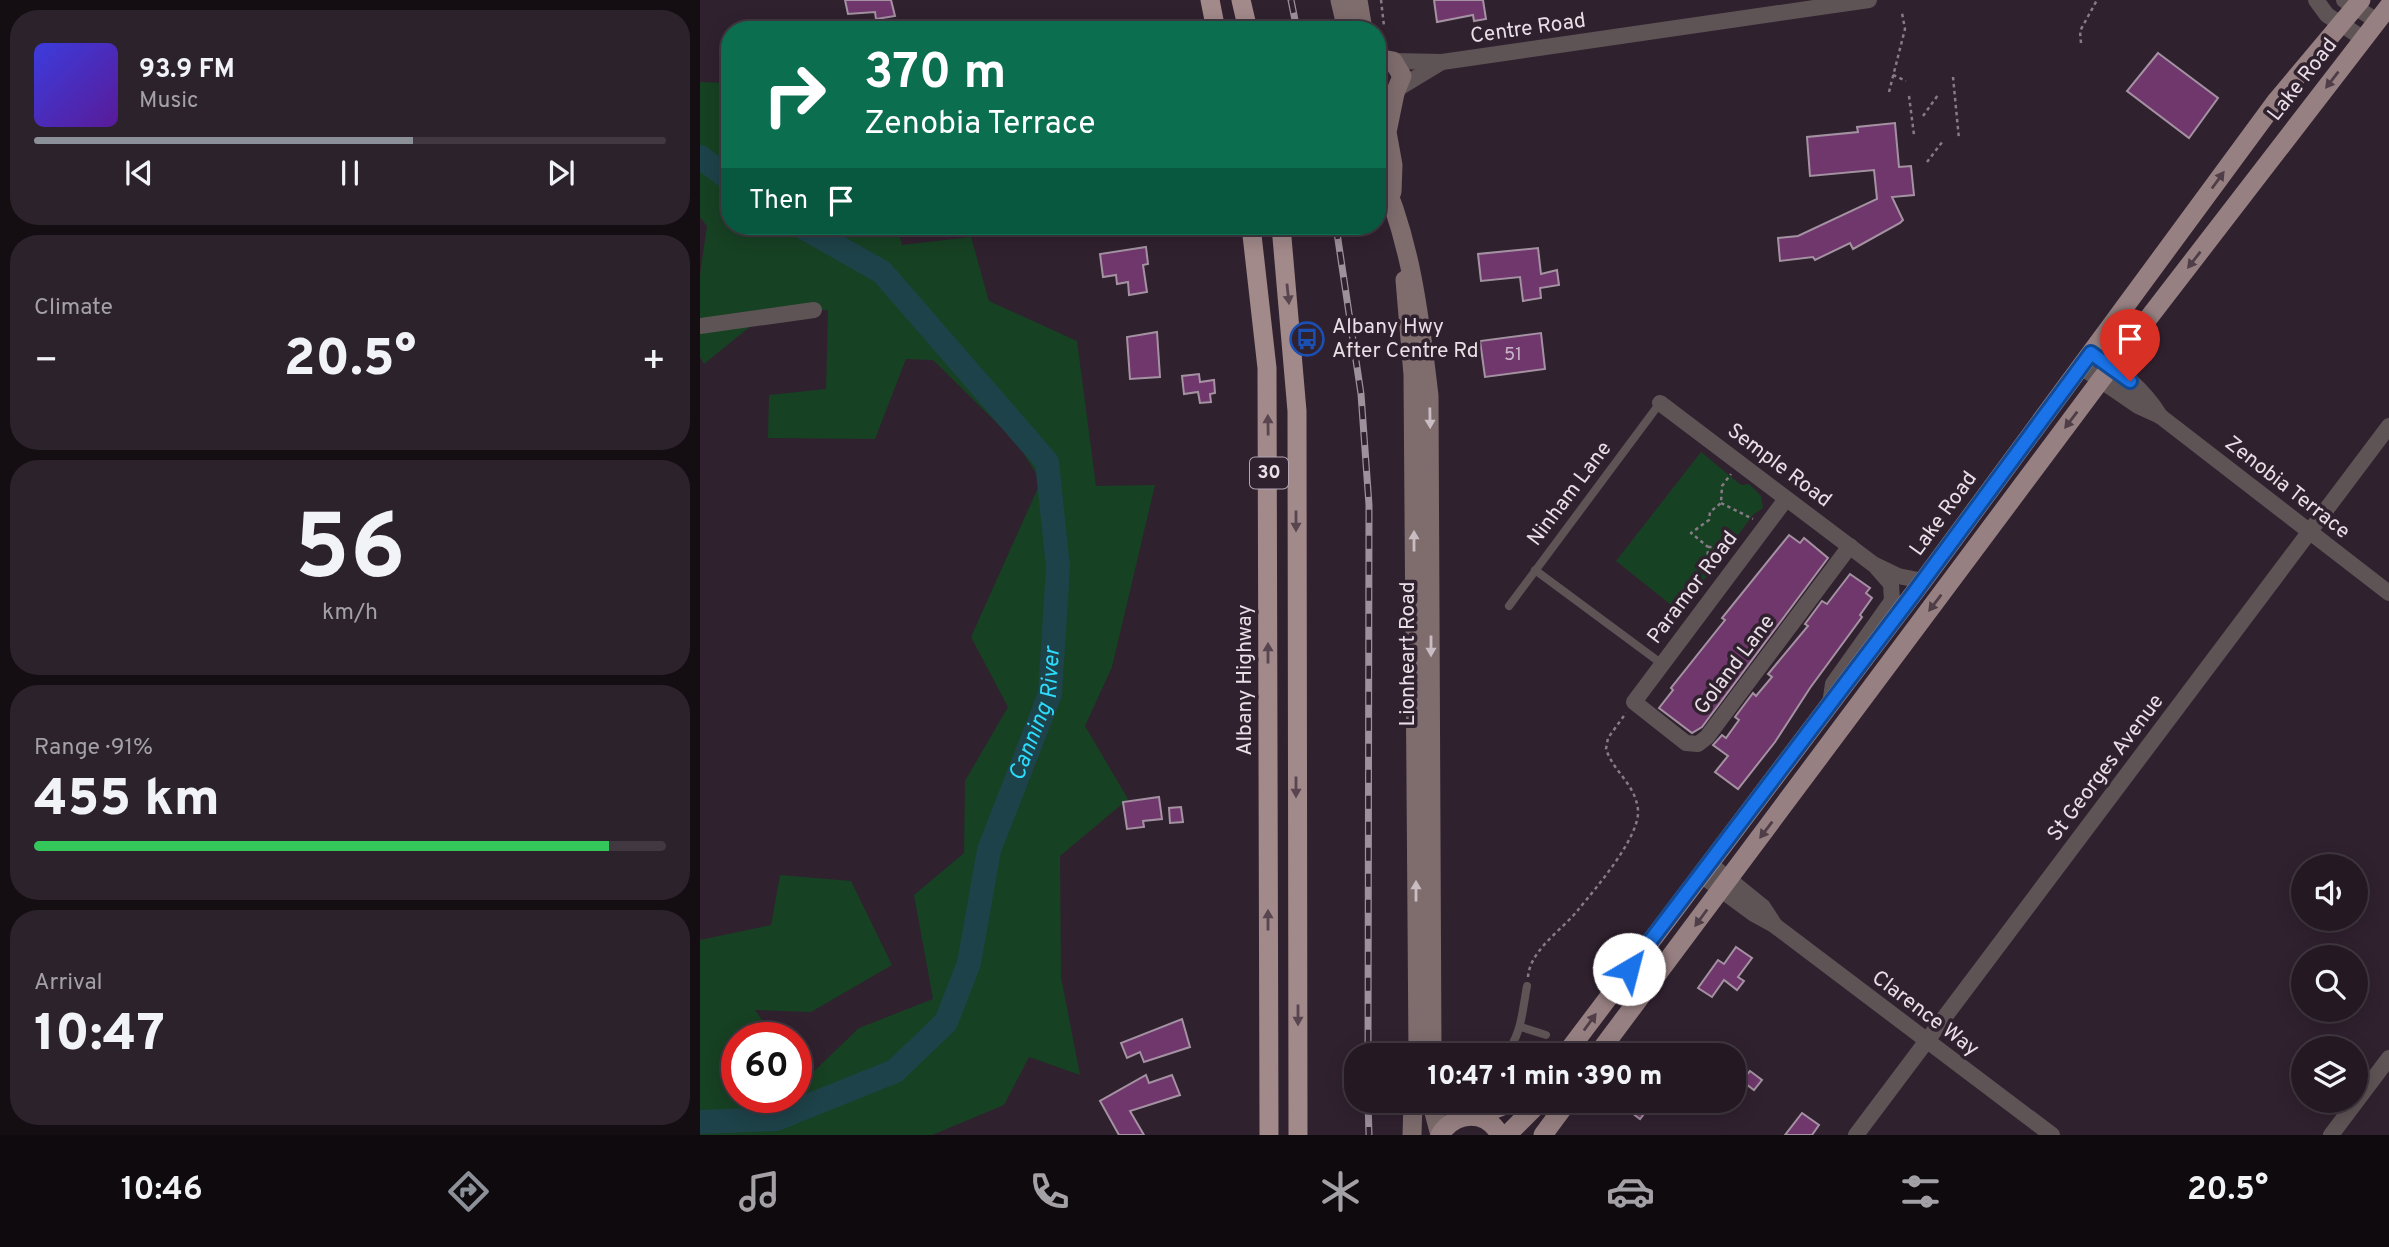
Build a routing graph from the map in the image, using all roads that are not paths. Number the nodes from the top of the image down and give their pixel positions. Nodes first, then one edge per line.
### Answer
1 (1210, 0) edge
2 (1241, 0) edge
3 (1340, 0) edge
4 (1358, 0) edge
5 (1869, 0) edge
6 (2316, 0) edge
7 (2353, 2) edge
8 (2383, 14) edge
9 (1214, 21) edge
10 (1246, 21) edge
11 (1345, 21) edge
12 (1362, 21) edge
13 (2342, 25) junction
14 (2364, 39) junction
15 (1386, 57) edge
16 (1386, 60) edge
17 (1442, 62) junction
18 (1390, 93) edge
19 (1386, 185) edge
20 (1392, 197) junction
21 (1252, 235) edge
22 (1282, 235) edge
23 (814, 310) dead end
24 (700, 326) edge
25 (2086, 360) junction
26 (2106, 374) junction
27 (1660, 403) joint
28 (2389, 426) edge
29 (1786, 499) junction
30 (2309, 532) junction
31 (1850, 546) junction
32 (1873, 564) junction
33 (1535, 570) junction
34 (1923, 581) junction
35 (2389, 593) edge
36 (1508, 606) dead end
37 (1662, 664) junction
38 (1634, 702) joint
39 (1830, 704) junction
40 (1296, 719) junction
41 (1268, 721) junction
42 (1705, 869) junction
43 (1725, 885) junction
44 (1527, 986) road end
45 (1521, 1027) junction
46 (1546, 1035) dead end
47 (1927, 1042) junction
48 (1429, 1043) edge
49 (1515, 1043) edge
50 (1574, 1043) edge
51 (1606, 1043) edge
52 (2389, 1058) edge
53 (1413, 1113) edge
54 (1434, 1113) edge
55 (1469, 1113) edge
56 (1482, 1113) edge
57 (1529, 1113) edge
58 (1559, 1113) edge
59 (1473, 1116) junction
60 (1269, 1135) edge
61 (1298, 1135) edge
62 (1412, 1135) edge
63 (1440, 1135) edge
64 (1500, 1135) edge
65 (1507, 1135) edge
66 (1543, 1135) edge
67 (1856, 1135) edge
68 (2052, 1135) edge
69 (2331, 1135) edge

1 - 9 highway
2 - 10 highway
3 - 11 main road
4 - 12 main road
5 - 17 street, Centre Road
6 - 13 street
7 - 8 street
7 - 13 main road, Lake Road
8 - 14 main road, Lake Road
13 - 14 street
25 -> 13 main road, Lake Road
14 -> 26 main road, Lake Road
15 - 17 street, Centre Road
16 - 18 main road
17 - 18 street, Centre Road
18 - 20 main road, Lionheart Road
19 - 20 main road, Lionheart Road
20 - 48 main road, Lionheart Road
41 -> 21 highway, Albany Highway / 30
22 -> 40 highway, 30
23 - 24 street
25 - 26 street, Zenobia Terrace
25 - 34 main road, Lake Road
26 - 30 street, Zenobia Terrace
26 -> 43 main road, Lake Road
27 - 29 street, Semple Road
27 - 33 lane, Ninham Lane
28 - 30 street, St Georges Avenue
29 - 31 street, Semple Road
29 - 37 street, Paramor Road
30 - 35 street, Zenobia Terrace
30 - 47 street, St Georges Avenue
31 - 32 street, Semple Road
31 - 38 street, Goland Lane
32 - 34 street, Semple Road
32 - 39 street, Semple Road
33 - 36 lane, Ninham Lane
33 - 37 lane
34 - 39 main road, Lake Road
37 - 38 street, Paramor Road
39 - 42 main road, Lake Road
40 - 41 highway
40 -> 61 highway, 30
60 -> 41 highway, Albany Highway / 30
42 - 43 street, Clarence Way
50 -> 42 main road, Lake Road
43 - 47 street, Clarence Way
43 -> 51 main road, Lake Road
44 - 45 lane
45 - 46 lane
45 - 49 lane
47 - 67 street, St Georges Avenue
47 - 68 street, Clarence Way
52 - 69 street
53 - 62 main road
54 - 63 main road
55 - 59 main road
56 - 59 main road
57 - 65 main road
58 - 66 main road
59 - 63 main road
59 - 64 main road

